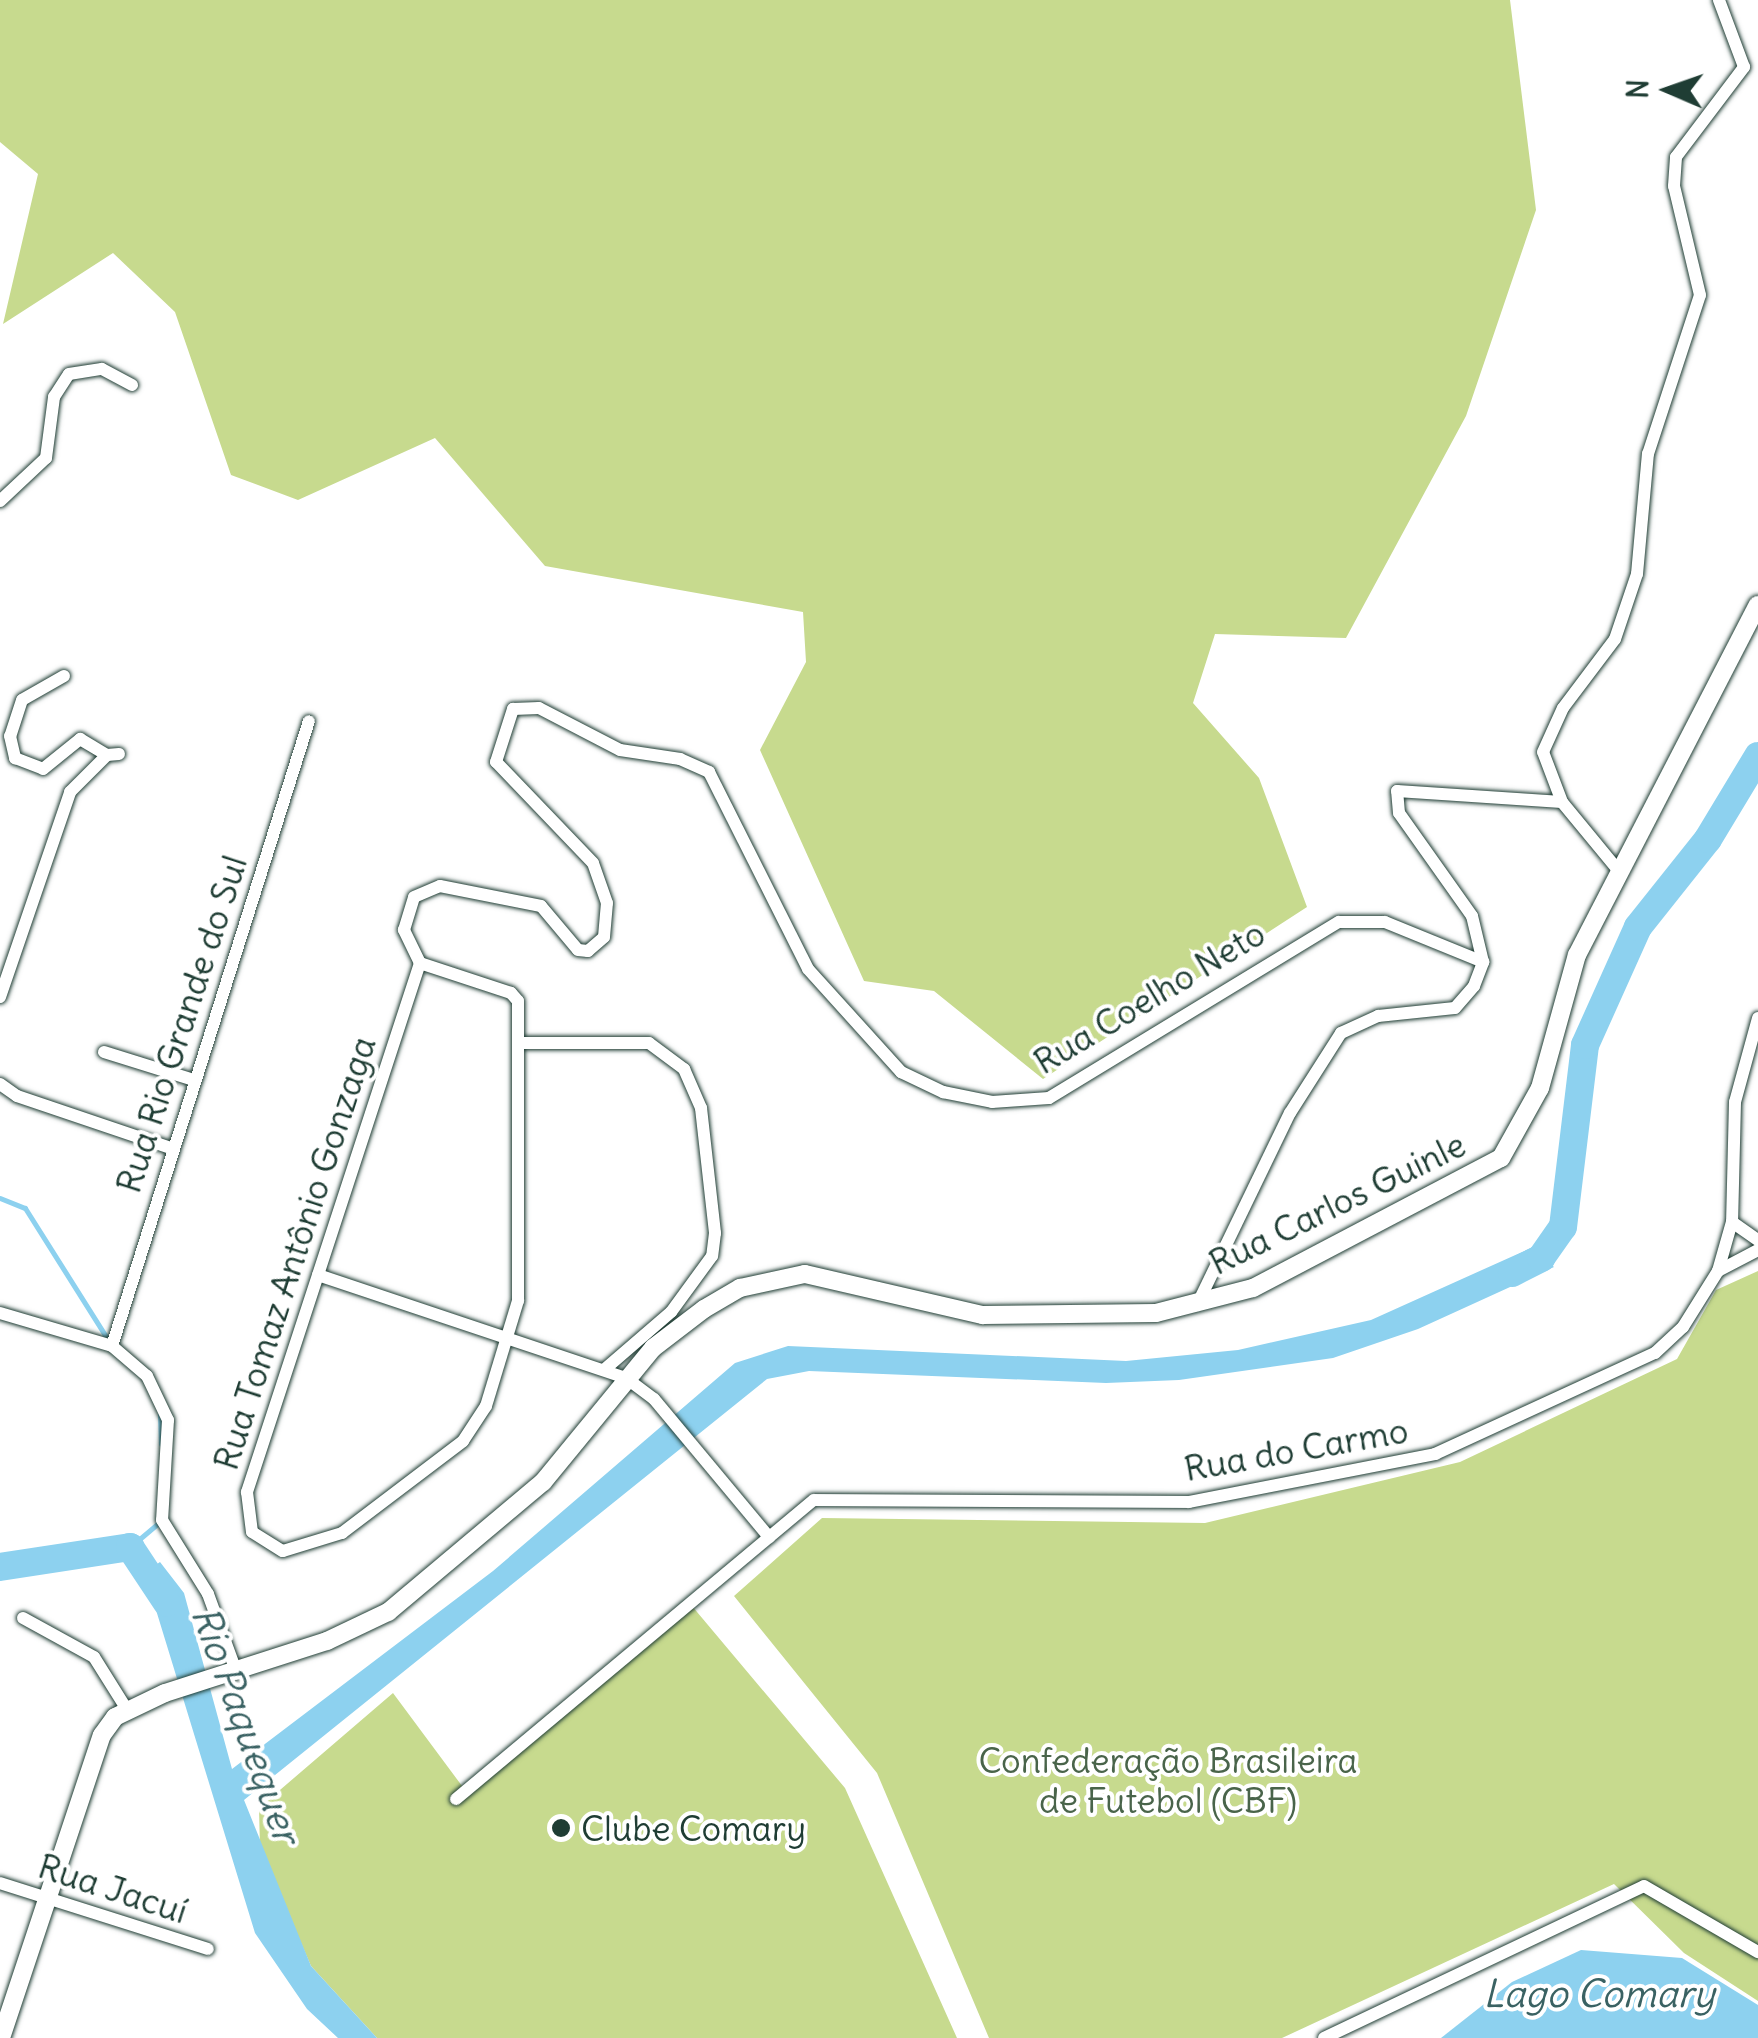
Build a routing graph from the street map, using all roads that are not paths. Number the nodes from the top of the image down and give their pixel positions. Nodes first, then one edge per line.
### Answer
1 (1719, 0) edge
2 (132, 386) dead end
3 (0, 501) edge
4 (1758, 605) edge
5 (64, 676) dead end
6 (309, 721) dead end
7 (1562, 802) junction
8 (1618, 870) junction
9 (1483, 962) junction
10 (420, 963) junction
11 (0, 996) edge
12 (1758, 1018) edge
13 (520, 1043) junction
14 (104, 1052) dead end
15 (194, 1080) junction
16 (0, 1084) edge
17 (171, 1148) junction
18 (1732, 1222) junction
19 (1758, 1240) edge
20 (1758, 1250) edge
21 (1718, 1271) junction
22 (318, 1275) junction
23 (1197, 1305) junction
24 (0, 1313) edge
25 (507, 1337) junction
26 (112, 1346) junction
27 (605, 1369) junction
28 (626, 1378) junction
29 (770, 1537) junction
30 (23, 1618) dead end
31 (236, 1670) junction
32 (126, 1708) junction
33 (456, 1799) dead end
34 (0, 1883) edge
35 (49, 1900) junction
36 (208, 1949) dead end
37 (1758, 1952) edge
38 (1, 2038) edge
39 (1324, 2038) edge

1 - 7 street
2 - 3 street
4 - 8 street, Rua Carlos Guinle
5 - 11 street
6 - 15 street, Rua Rio Grande do Sul
7 - 8 street
7 - 9 street
8 - 23 street, Rua Carlos Guinle
9 - 10 street, Rua Coelho Neto
9 - 23 street
10 - 13 street, Rua Tomaz Antônio Gonzaga
10 - 22 street, Rua Tomaz Antônio Gonzaga
12 - 18 street
13 - 25 street, Rua Tomaz Antônio Gonzaga
13 - 27 street
14 - 15 street
15 - 17 street, Rua Rio Grande do Sul
16 - 17 street
17 - 26 street, Rua Rio Grande do Sul
18 - 19 street
18 - 21 street
20 - 21 street
21 - 29 street, Rua do Carmo
22 - 25 street
22 - 25 street, Rua Tomaz Antônio Gonzaga
23 - 28 street, Rua Carlos Guinle
24 - 26 street
25 - 27 street
26 - 31 street
27 - 28 street
28 - 29 street
28 - 31 street, Rua Carlos Guinle
29 - 33 street, Rua do Carmo
30 - 32 street
31 - 32 street, Rua Carlos Guinle
32 - 35 street
34 - 35 street, Rua Jacuí
35 - 36 street, Rua Jacuí
35 - 38 street
37 - 39 street

